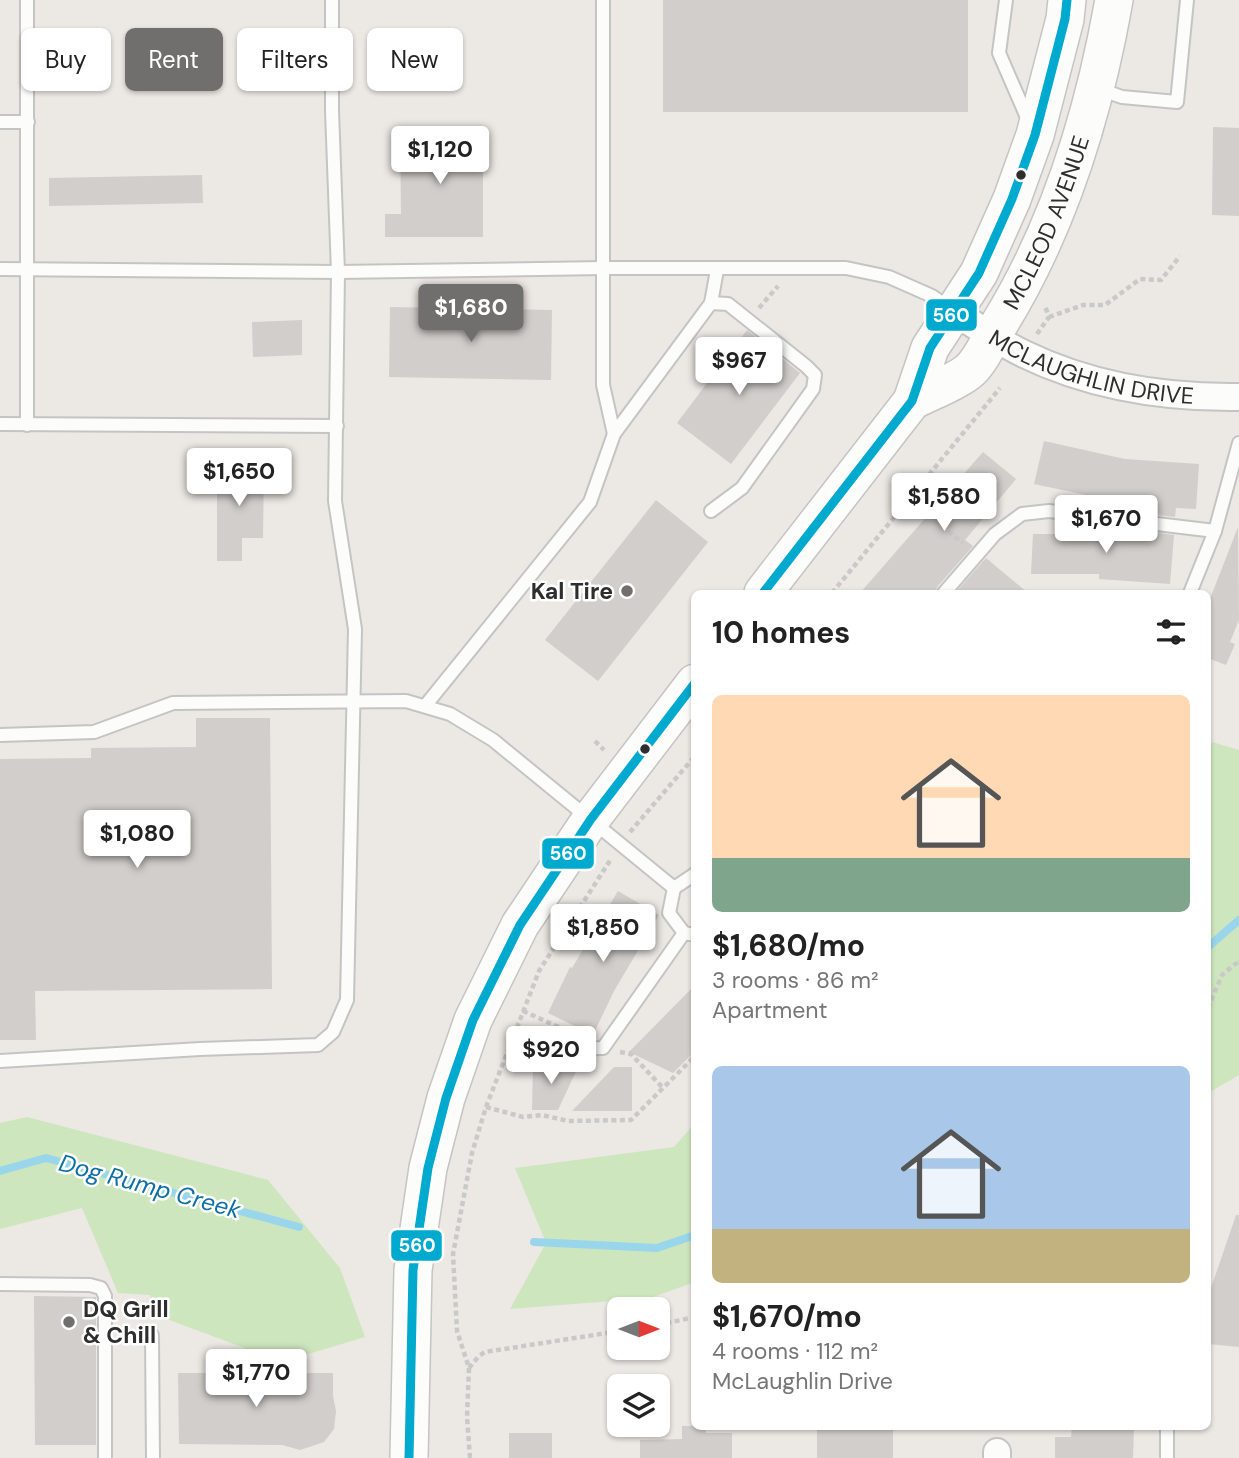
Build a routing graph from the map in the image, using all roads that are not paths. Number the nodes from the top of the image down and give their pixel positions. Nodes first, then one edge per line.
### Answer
1 (27, 0) edge
2 (332, 0) edge
3 (603, 0) edge
4 (1006, 0) edge
5 (1067, 0) edge
6 (1114, 0) edge
7 (1186, 0) edge
8 (1095, 88) junction
9 (0, 122) edge
10 (28, 122) junction
11 (1035, 135) junction
12 (603, 268) junction
13 (0, 269) edge
14 (29, 270) junction
15 (717, 270) junction
16 (338, 272) junction
17 (711, 303) junction
18 (955, 312) junction
19 (992, 336) junction
20 (1239, 397) edge
21 (912, 401) junction
22 (0, 425) edge
23 (27, 425) junction
24 (337, 426) junction
25 (614, 434) junction
26 (1239, 443) edge
27 (711, 511) dead end
28 (1215, 531) junction
29 (765, 590) edge
30 (947, 590) edge
31 (1191, 590) edge
32 (691, 688) edge
33 (354, 700) junction
34 (425, 706) junction
35 (0, 735) edge
36 (591, 819) junction
37 (691, 877) edge
38 (674, 888) junction
39 (689, 934) edge
40 (542, 1050) dead end
41 (0, 1060) edge
42 (0, 1284) edge
43 (152, 1335) dead end
44 (1167, 1430) edge
45 (105, 1458) edge
46 (153, 1458) edge
47 (409, 1458) edge
48 (1167, 1458) edge

1 - 10 lane
2 - 16 lane
3 - 12 lane
4 - 11 lane
5 - 11 street, MCLEOD AVENUE
6 - 8 street, MCLEOD AVENUE
7 - 8 lane
8 - 19 street, MCLEOD AVENUE
9 - 10 lane
10 - 14 lane
11 - 18 street, MCLEOD AVENUE
12 - 15 lane
12 - 16 lane
12 - 25 lane
13 - 14 lane
14 - 16 lane
14 - 23 lane
15 - 17 lane
15 - 18 lane
16 - 24 lane
17 - 25 lane
17 - 27 lane
18 - 19 street, MCLAUGHLIN DRIVE
18 - 21 street, MCLEOD AVENUE
19 - 20 street, MCLAUGHLIN DRIVE
19 - 21 street, MCLEOD AVENUE
21 - 29 street, MCLEOD AVENUE
22 - 23 lane
23 - 24 lane
24 - 33 lane
25 - 34 lane
26 - 28 lane
28 - 30 lane
28 - 31 lane
32 - 36 street
33 - 34 lane
33 - 35 lane
33 - 41 lane
34 - 36 lane
36 - 38 lane
36 - 47 street
37 - 38 lane
38 - 39 lane
39 - 40 lane
42 - 45 lane
43 - 46 lane
44 - 48 lane

